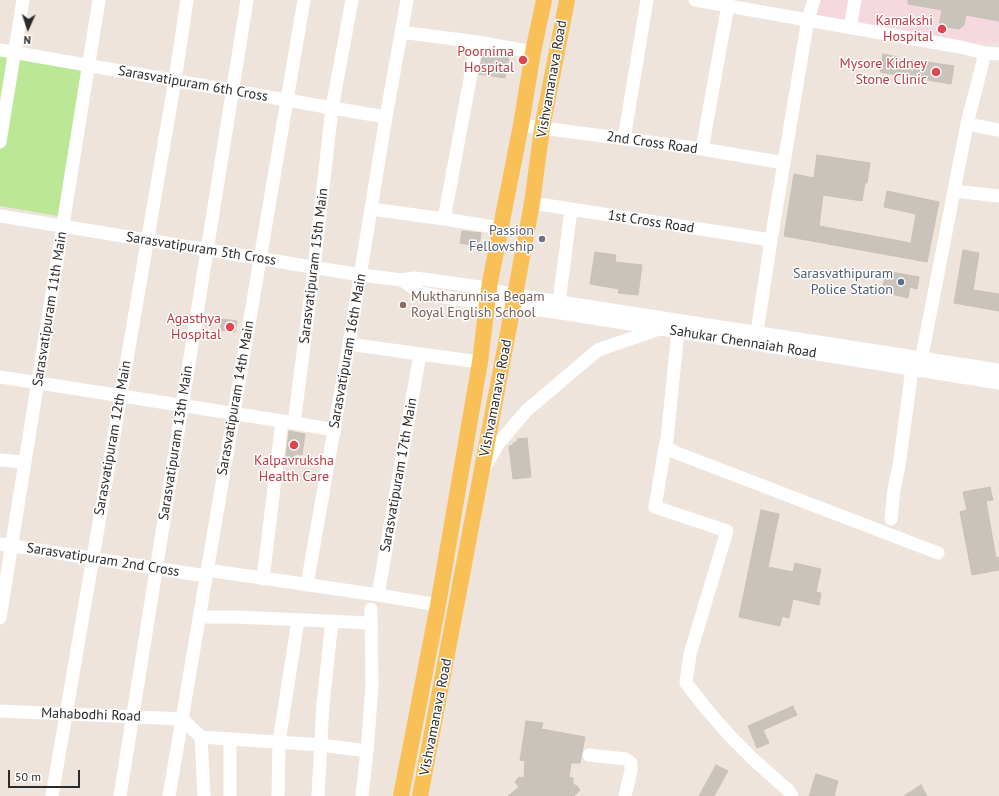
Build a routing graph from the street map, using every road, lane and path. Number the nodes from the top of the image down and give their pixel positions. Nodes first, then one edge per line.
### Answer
1 (23, 0) edge
2 (99, 0) edge
3 (187, 0) edge
4 (247, 0) edge
5 (304, 0) edge
6 (352, 0) edge
7 (407, 0) edge
8 (544, 0) edge
9 (567, 0) edge
10 (647, 0) edge
11 (695, 0) edge
12 (814, 0) edge
13 (855, 0) edge
14 (728, 5) junction
15 (808, 20) junction
16 (850, 27) junction
17 (401, 32) junction
18 (477, 42) junction
19 (0, 50) edge
20 (533, 52) junction
21 (15, 53) junction
22 (985, 53) junction
23 (999, 54) edge
24 (89, 66) junction
25 (175, 80) junction
26 (232, 90) junction
27 (287, 100) junction
28 (332, 108) junction
29 (386, 117) junction
30 (967, 124) junction
31 (521, 125) junction
32 (542, 128) junction
33 (999, 130) edge
34 (624, 139) junction
35 (0, 142) edge
36 (702, 150) junction
37 (784, 162) junction
38 (954, 191) junction
39 (999, 196) edge
40 (532, 203) junction
41 (372, 209) junction
42 (571, 210) junction
43 (0, 216) edge
44 (444, 219) junction
45 (63, 226) junction
46 (501, 228) junction
47 (147, 240) junction
48 (771, 240) junction
49 (206, 250) junction
50 (260, 259) junction
51 (314, 268) junction
52 (361, 275) junction
53 (488, 297) junction
54 (514, 301) junction
55 (559, 302) junction
56 (661, 329) junction
57 (678, 332) junction
58 (757, 332) junction
59 (349, 344) junction
60 (420, 354) junction
61 (480, 362) junction
62 (918, 366) junction
63 (999, 370) edge
64 (0, 377) edge
65 (38, 383) junction
66 (999, 383) edge
67 (120, 396) junction
68 (182, 406) junction
69 (234, 414) junction
70 (288, 422) junction
71 (335, 430) junction
72 (665, 447) junction
73 (0, 460) edge
74 (25, 462) junction
75 (482, 472) junction
76 (891, 519) dead end
77 (6, 545) edge
78 (938, 553) dead end
79 (93, 558) junction
80 (156, 568) junction
81 (207, 573) junction
82 (263, 579) junction
83 (307, 585) junction
84 (378, 595) junction
85 (438, 605) junction
86 (371, 609) dead end
87 (199, 617) junction
88 (0, 618) edge
89 (298, 620) junction
90 (332, 621) junction
91 (371, 623) junction
92 (0, 711) edge
93 (66, 714) junction
94 (132, 716) junction
95 (182, 719) junction
96 (201, 737) junction
97 (230, 739) junction
98 (279, 742) junction
99 (321, 745) junction
100 (367, 751) junction
101 (589, 755) dead end
102 (52, 796) edge
103 (120, 796) edge
104 (169, 796) edge
105 (204, 796) edge
106 (230, 796) edge
107 (278, 796) edge
108 (318, 796) edge
109 (362, 796) edge
110 (401, 796) edge
111 (420, 796) edge
112 (625, 796) edge
113 (792, 796) edge

1 - 21 street
2 - 24 street, Sarasvatipuram 11th Main
3 - 25 street, Sarasvatipuram 12th Main
4 - 26 street, Sarasvatipuram 13th Main
5 - 27 street, Sarasvatipuram 14th Main
6 - 28 street, Sarasvatipuram 15th Main
7 - 17 street, Sarasvatipuram 16th Main
8 - 20 main road, Vishvamanava Road
9 - 32 main road, Vishvamanava Road
10 - 34 street
11 - 14 street
12 - 15 street
13 - 16 street
14 - 15 street
14 - 36 street
15 - 16 street
15 - 37 street
16 - 22 street
17 - 18 street
17 - 29 street, Sarasvatipuram 16th Main
18 - 20 street
18 - 44 street
19 - 21 street, Sarasvatipuram 6th Cross
20 - 31 main road, Vishvamanava Road
21 - 24 street, Sarasvatipuram 6th Cross
21 - 35 street
22 - 23 street
22 - 30 street
24 - 25 street, Sarasvatipuram 6th Cross
24 - 45 street, Sarasvatipuram 11th Main
25 - 26 street, Sarasvatipuram 6th Cross
25 - 47 street, Sarasvatipuram 12th Main
26 - 27 street, Sarasvatipuram 6th Cross
26 - 49 street, Sarasvatipuram 13th Main
27 - 28 street, Sarasvatipuram 6th Cross
27 - 50 street, Sarasvatipuram 14th Main
28 - 29 street, Sarasvatipuram 6th Cross
28 - 51 street, Sarasvatipuram 15th Main
29 - 41 street, Sarasvatipuram 16th Main
30 - 33 street
30 - 38 street
31 - 32 street, 2nd Cross Road
31 - 46 main road, Vishvamanava Road
32 - 34 street, 2nd Cross Road
32 - 40 main road, Vishvamanava Road
34 - 36 street, 2nd Cross Road
36 - 37 street, 2nd Cross Road
37 - 48 street
38 - 39 street
38 - 62 street
40 - 42 street, 1st Cross Road
40 - 54 main road, Vishvamanava Road
41 - 44 street
41 - 52 street, Sarasvatipuram 16th Main
42 - 48 street, 1st Cross Road
42 - 55 street
43 - 45 street, Sarasvatipuram 5th Cross
44 - 46 street
45 - 47 street, Sarasvatipuram 5th Cross
45 - 65 street, Sarasvatipuram 11th Main
46 - 53 main road, Vishvamanava Road
47 - 49 street, Sarasvatipuram 5th Cross
47 - 67 street, Sarasvatipuram 12th Main
48 - 58 street
49 - 50 street, Sarasvatipuram 5th Cross
49 - 68 street, Sarasvatipuram 13th Main
50 - 51 street, Sarasvatipuram 5th Cross
50 - 69 street, Sarasvatipuram 14th Main
51 - 52 street, Sarasvatipuram 5th Cross
51 - 70 street, Sarasvatipuram 15th Main
52 - 53 street, Sarasvatipuram 5th Cross
52 - 59 street, Sarasvatipuram 16th Main
53 - 54 street, Sahukar Chennaiah Road
53 - 61 main road, Vishvamanava Road
54 - 55 street, Sahukar Chennaiah Road
54 - 56 street, Sahukar Chennaiah Road
54 - 75 main road, Vishvamanava Road
55 - 58 street, Sahukar Chennaiah Road
56 - 57 street, Sahukar Chennaiah Road
56 - 75 street
57 - 62 street, Sahukar Chennaiah Road
57 - 72 street
58 - 62 street, Sahukar Chennaiah Road
59 - 60 street
59 - 71 street, Sarasvatipuram 16th Main
60 - 61 street
60 - 84 street, Sarasvatipuram 17th Main
61 - 85 main road, Vishvamanava Road
62 - 63 street, Sahukar Chennaiah Road
62 - 66 street, Sahukar Chennaiah Road
62 - 76 street
64 - 65 street
65 - 67 street
65 - 74 street, Sarasvatipuram 11th Main
67 - 68 street
67 - 79 street, Sarasvatipuram 12th Main
68 - 69 street
68 - 80 street, Sarasvatipuram 13th Main
69 - 70 street
69 - 81 street, Sarasvatipuram 14th Main
70 - 71 street
70 - 82 street, Sarasvatipuram 15th Main
71 - 83 street, Sarasvatipuram 16th Main
72 - 78 street
72 - 113 street
73 - 74 street
74 - 77 street, Sarasvatipuram 11th Main
75 - 111 main road, Vishvamanava Road
77 - 79 street, Sarasvatipuram 2nd Cross
77 - 88 street, Sarasvatipuram 11th Main
79 - 80 street, Sarasvatipuram 2nd Cross
79 - 93 street, Sarasvatipuram 12th Main
80 - 81 street, Sarasvatipuram 2nd Cross
80 - 94 street, Sarasvatipuram 13th Main
81 - 82 street, Sarasvatipuram 2nd Cross
81 - 87 street, Sarasvatipuram 14th Main
82 - 83 street, Sarasvatipuram 2nd Cross
83 - 84 street, Sarasvatipuram 2nd Cross
84 - 85 street, Sarasvatipuram 2nd Cross
85 - 110 main road, Vishvamanava Road
86 - 91 street
87 - 89 street
87 - 95 street, Sarasvatipuram 14th Main
89 - 90 street
89 - 98 street
90 - 91 street
90 - 99 street
91 - 100 street
92 - 93 street, Mahabodhi Road
93 - 94 street, Mahabodhi Road
93 - 102 street, Sarasvatipuram 12th Main
94 - 95 street, Mahabodhi Road
94 - 103 street, Sarasvatipuram 13th Main
95 - 96 street
95 - 104 street, Sarasvatipuram 14th Main
96 - 97 street
96 - 105 street
97 - 98 street
97 - 106 street
98 - 99 street
98 - 107 street
99 - 100 street
99 - 108 street
100 - 109 street
101 - 112 street

